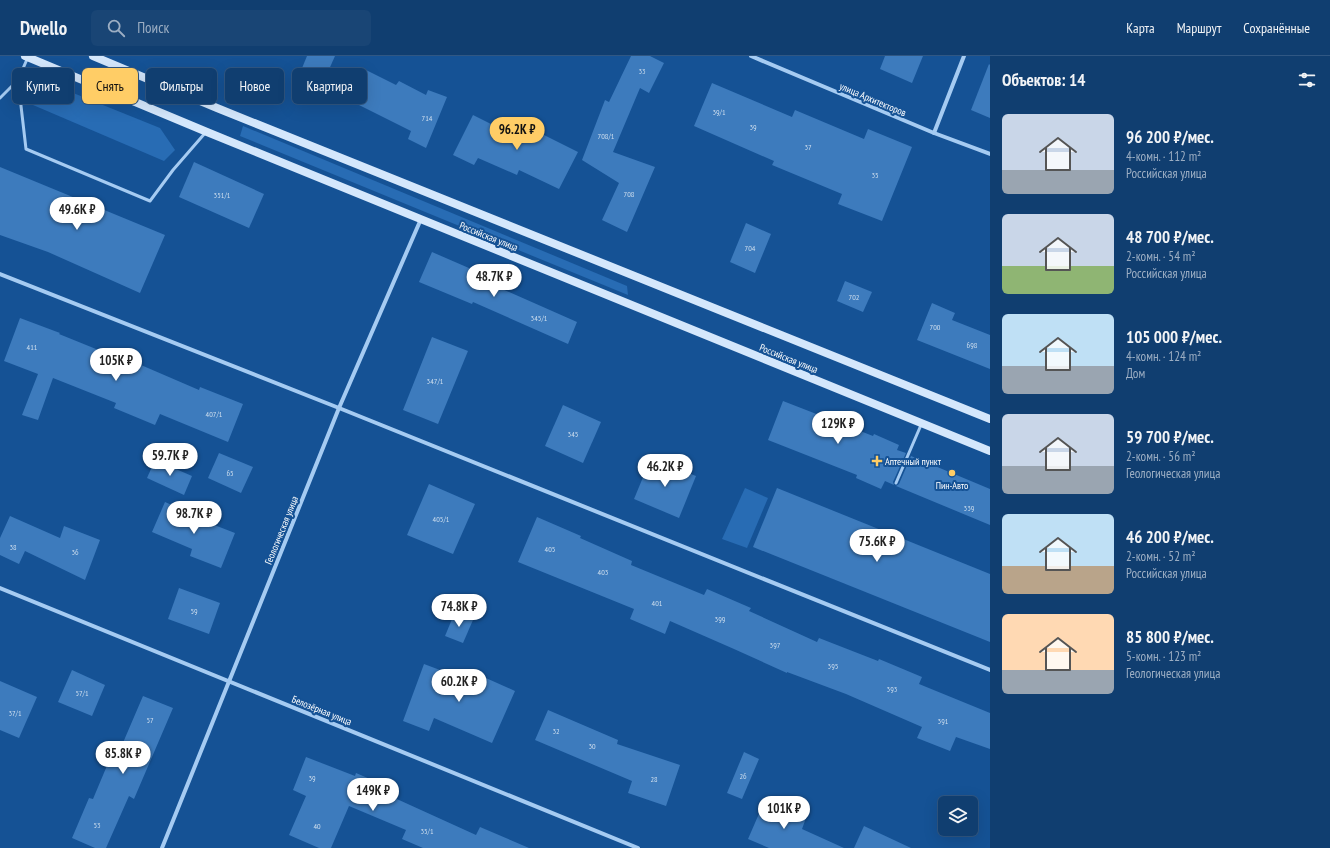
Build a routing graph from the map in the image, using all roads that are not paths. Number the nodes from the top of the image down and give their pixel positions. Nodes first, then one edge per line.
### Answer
1 (93, 56) edge
2 (751, 56) edge
3 (964, 56) edge
4 (26, 57) edge
5 (22, 68) edge
6 (12, 86) edge
7 (0, 98) edge
8 (21, 104) edge
9 (207, 132) junction
10 (934, 133) junction
11 (990, 154) edge
12 (421, 219) junction
13 (0, 274) edge
14 (339, 408) junction
15 (990, 419) edge
16 (922, 423) junction
17 (990, 451) edge
18 (896, 483) dead end
19 (0, 588) edge
20 (990, 670) edge
21 (229, 681) junction
22 (162, 848) edge
23 (638, 848) edge

1 - 15 main road, Российская улица
2 - 10 street, улица Архитекторов
3 - 10 street
4 - 5 lane
4 - 9 main road, Российская улица
6 - 7 lane
8 - 9 lane
9 - 12 main road, Российская улица
10 - 11 street, улица Архитекторов
12 - 14 street, Геологическая улица
12 - 16 main road, Российская улица
13 - 14 street
14 - 20 street
14 - 21 street, Геологическая улица
16 - 17 main road, Российская улица
16 - 18 lane
19 - 21 street, Белозёрная улица
21 - 22 street, Геологическая улица
21 - 23 street, Белозёрная улица

